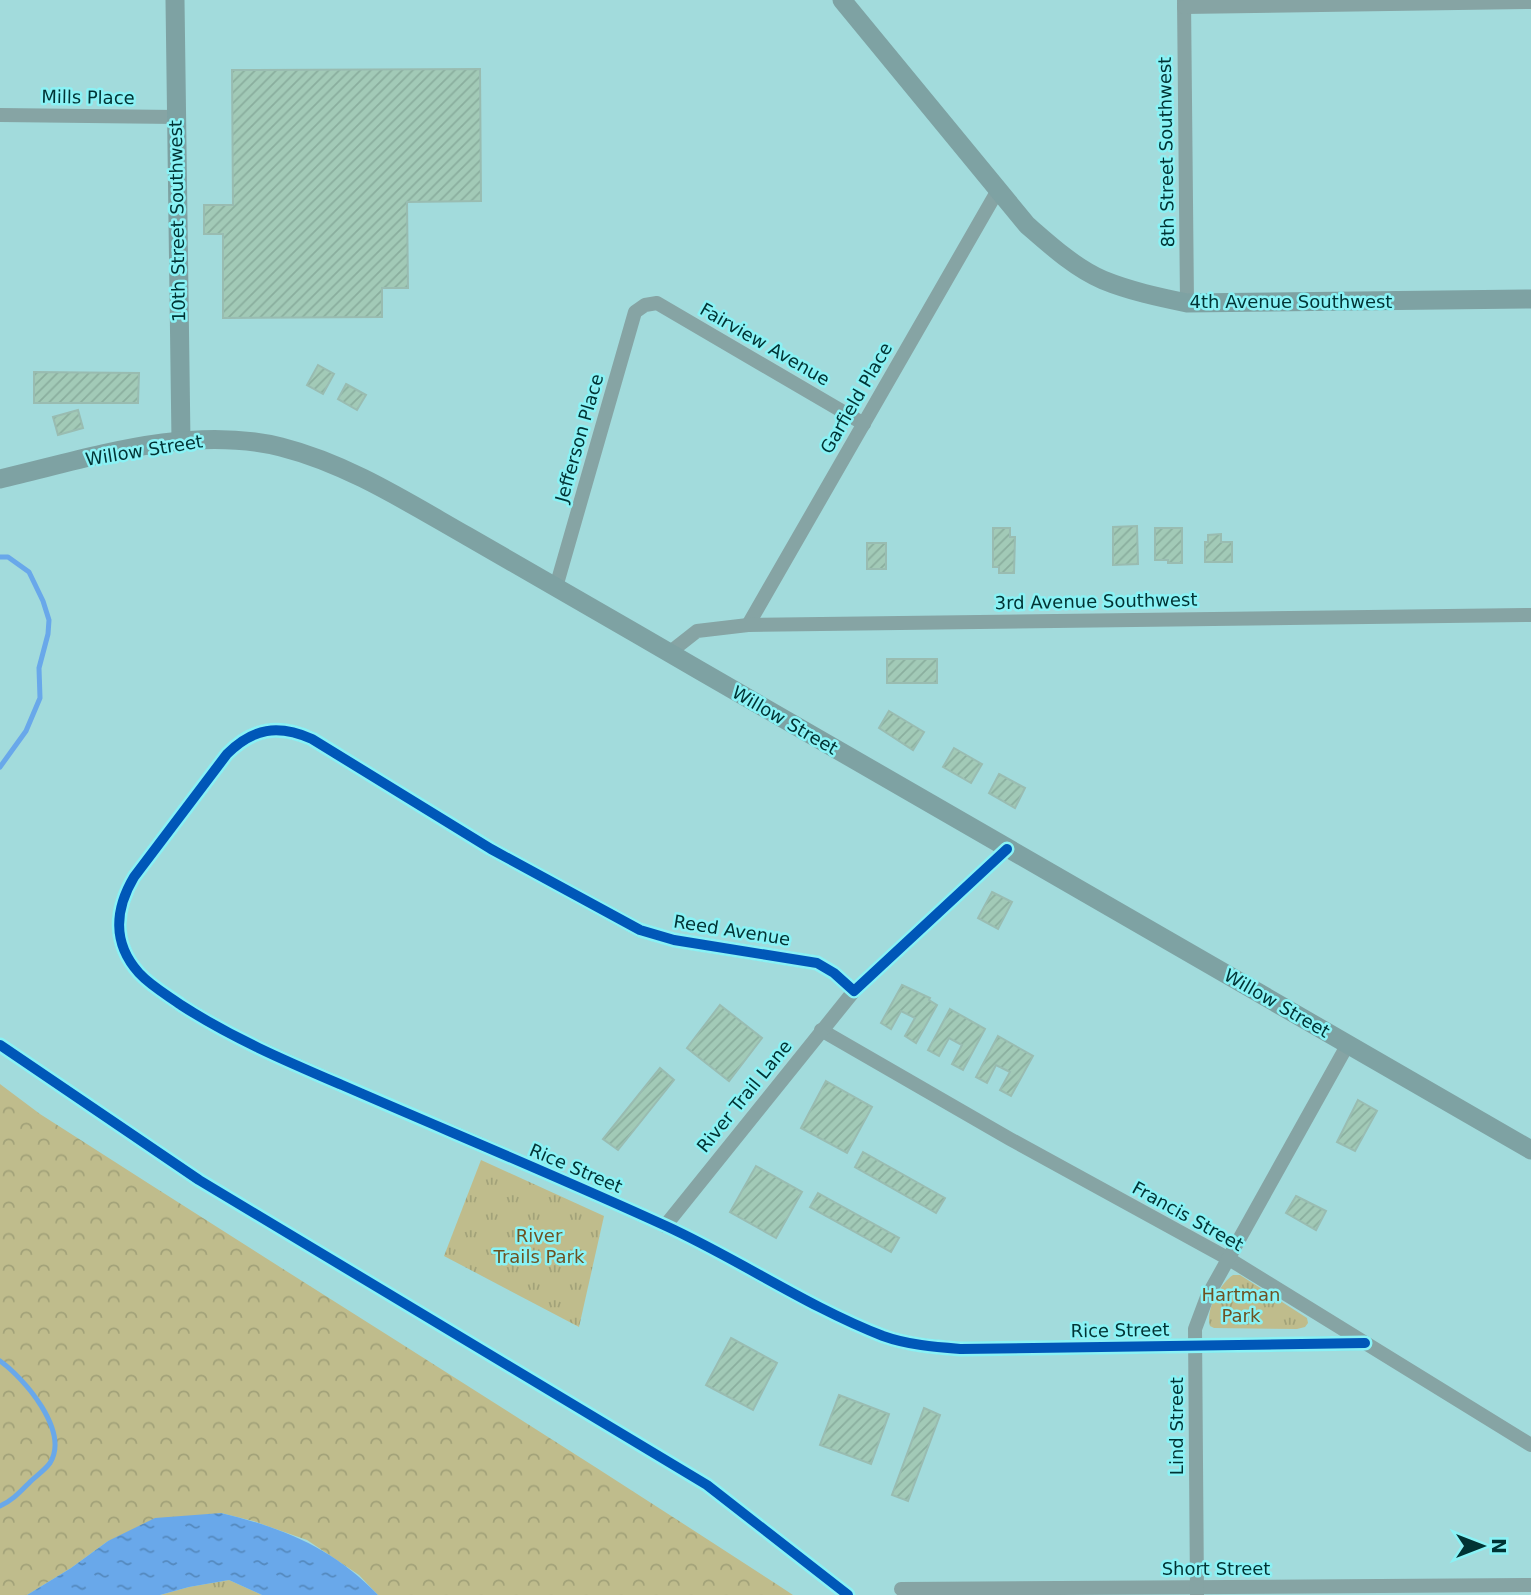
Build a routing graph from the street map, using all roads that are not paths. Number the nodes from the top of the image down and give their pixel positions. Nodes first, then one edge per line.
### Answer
1 (175, 0) edge
2 (842, 0) edge
3 (1531, 2) edge
4 (1184, 4) edge
5 (0, 115) edge
6 (176, 117) junction
7 (998, 190) junction
8 (1531, 299) edge
9 (1187, 303) junction
10 (645, 305) joint
11 (864, 424) junction
12 (181, 441) junction
13 (0, 479) edge
14 (556, 587) junction
15 (1531, 615) edge
16 (748, 625) junction
17 (669, 653) junction
18 (312, 739) joint
19 (1007, 849) junction
20 (853, 991) junction
21 (821, 1030) junction
22 (1349, 1044) junction
23 (1531, 1150) edge
24 (665, 1226) junction
25 (1228, 1259) junction
26 (1366, 1343) junction
27 (1195, 1346) junction
28 (1531, 1445) edge
29 (1531, 1585) edge
30 (901, 1589) dead end
31 (1197, 1591) edge

1 - 6 street, 10th Street Southwest
2 - 7 street, 4th Avenue Southwest
3 - 4 street
4 - 9 street, 8th Street Southwest
5 - 6 street, Mills Place
6 - 12 street, 10th Street Southwest
7 - 9 street, 4th Avenue Southwest
7 - 11 street, Garfield Place
8 - 9 street, 4th Avenue Southwest
10 - 11 street, Fairview Avenue
10 - 14 street, Jefferson Place
11 - 16 street, Garfield Place
12 - 13 street, Willow Street
12 - 14 street, Willow Street
14 - 17 street, Willow Street
15 - 16 street, 3rd Avenue Southwest
16 - 17 street, 3rd Avenue Southwest
17 - 19 street, Willow Street
18 - 20 street, Reed Avenue
18 - 24 street, Rice Street
19 - 20 street
19 - 22 street, Willow Street
20 - 21 street, River Trail Lane
21 - 24 street, River Trail Lane
21 - 25 street, Francis Street
22 - 23 street, Willow Street
22 - 25 street, Lind Street
24 - 27 street, Rice Street
25 - 26 street, Francis Street
25 - 27 street, Lind Street
26 - 27 street, Rice Street
26 - 28 street, Francis Street
27 - 31 street, Lind Street
29 - 31 street, Short Street
30 - 31 street, Short Street

